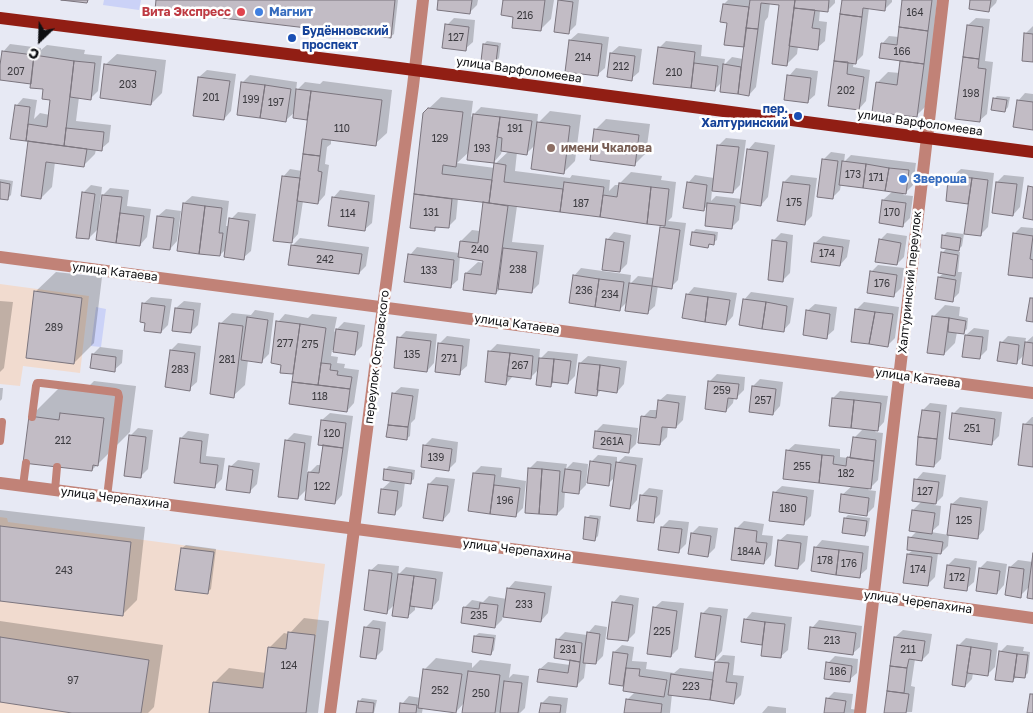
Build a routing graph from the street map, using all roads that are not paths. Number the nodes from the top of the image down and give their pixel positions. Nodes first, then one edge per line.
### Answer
1 (423, 0) edge
2 (943, 0) edge
3 (0, 18) edge
4 (415, 70) junction
5 (927, 138) junction
6 (1033, 152) edge
7 (0, 257) edge
8 (383, 307) junction
9 (900, 376) junction
10 (1033, 393) edge
11 (32, 416) dead end
12 (2, 422) dead end
13 (0, 440) edge
14 (26, 463) dead end
15 (58, 467) dead end
16 (0, 484) edge
17 (23, 486) junction
18 (54, 490) junction
19 (107, 497) junction
20 (354, 529) junction
21 (874, 596) junction
22 (1033, 618) edge
23 (330, 713) edge
24 (860, 713) edge

1 - 4 street, переулок Островского
2 - 5 street, Халтуринский переулок
3 - 4 main road, улица Варфоломеева
4 - 5 main road, улица Варфоломеева
4 - 8 street, переулок Островского
5 - 6 main road, улица Варфоломеева
5 - 9 street, Халтуринский переулок
7 - 8 street, улица Катаева
8 - 9 street, улица Катаева
8 - 20 street, переулок Островского
9 - 10 street, улица Катаева
9 - 21 street, Халтуринский переулок
11 - 19 lane
12 - 13 lane
14 - 17 lane
15 - 18 lane
16 - 17 street, улица Черепахина
17 - 18 street, улица Черепахина
18 - 19 street, улица Черепахина
19 - 20 street, улица Черепахина
20 - 21 street, улица Черепахина
20 - 23 street, переулок Островского
21 - 22 street, улица Черепахина
21 - 24 street, Халтуринский переулок

